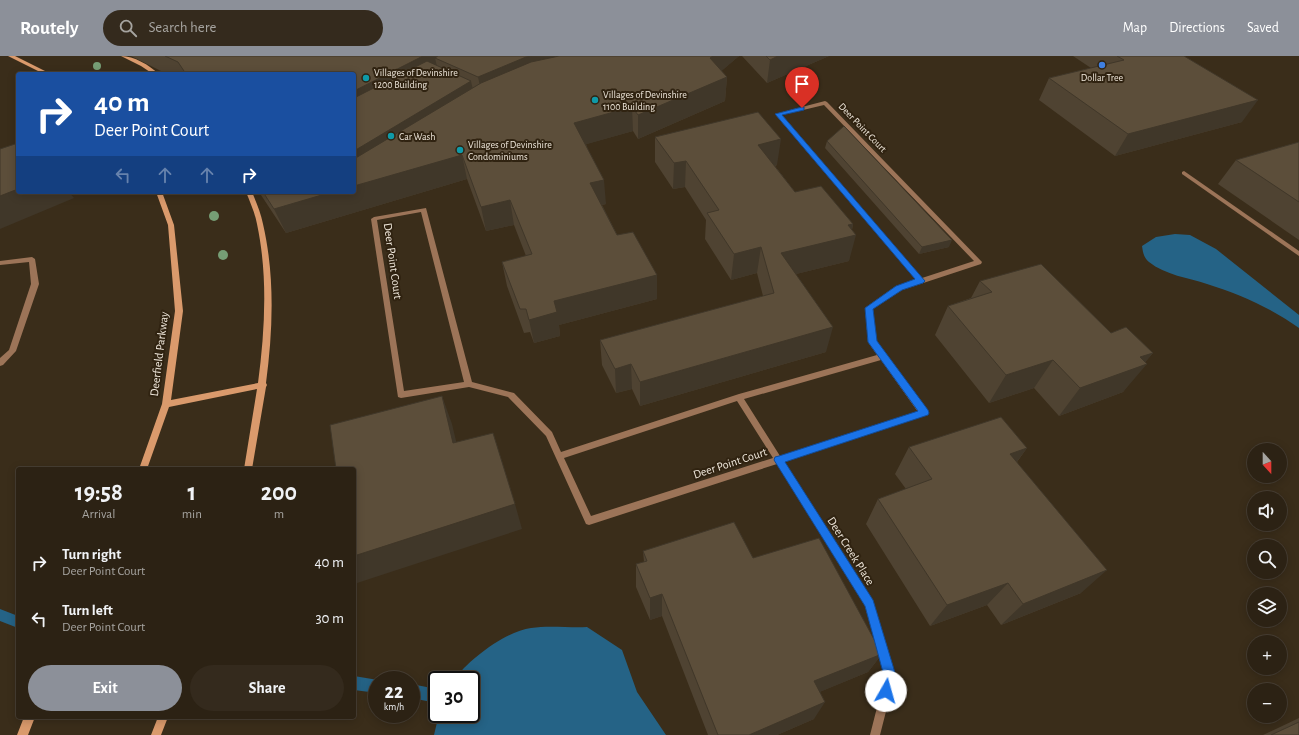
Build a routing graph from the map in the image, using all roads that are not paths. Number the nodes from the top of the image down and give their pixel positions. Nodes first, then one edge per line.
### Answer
1 (11, 56) edge
2 (124, 56) edge
3 (44, 72) edge
4 (153, 72) edge
5 (1184, 173) dead end
6 (160, 194) edge
7 (250, 194) edge
8 (1299, 254) edge
9 (0, 263) edge
10 (921, 281) junction
11 (883, 356) junction
12 (0, 363) edge
13 (263, 384) junction
14 (469, 384) junction
15 (739, 397) junction
16 (166, 404) junction
17 (560, 456) junction
18 (779, 460) junction
19 (144, 467) edge
20 (248, 467) edge
21 (29, 719) edge
22 (162, 719) edge
23 (22, 735) edge
24 (156, 735) edge
25 (875, 735) edge

1 - 3 main road
2 - 4 main road
5 - 8 street
6 - 16 main road, Deerfield Parkway
7 - 13 main road
9 - 12 street
10 - 10 street, Deer Point Court
10 - 11 street, Deer Point Court
11 - 15 street
11 - 18 street, Deer Point Court
13 - 16 main road
13 - 20 main road
14 - 14 street, Deer Point Court
14 - 17 street, Deer Point Court
15 - 17 street
15 - 18 street, Deer Creek Place
16 - 19 main road, Deerfield Parkway
17 - 18 street, Deer Point Court
18 - 25 street, Deer Creek Place
21 - 23 main road
22 - 24 main road

